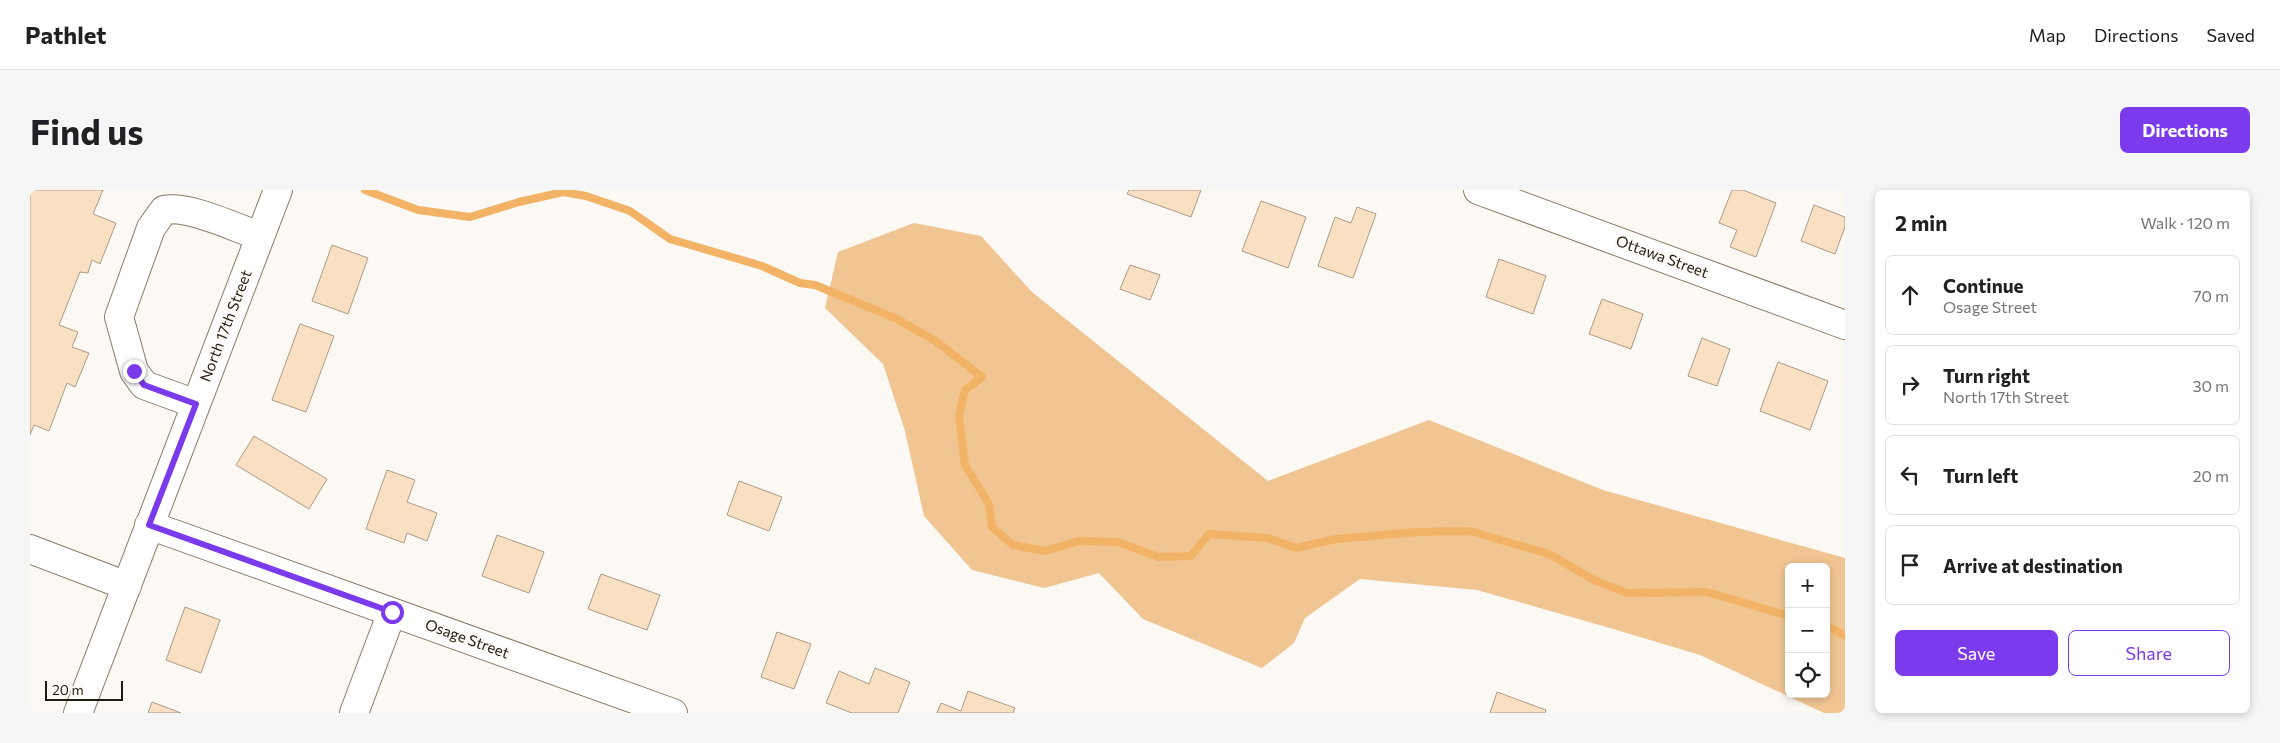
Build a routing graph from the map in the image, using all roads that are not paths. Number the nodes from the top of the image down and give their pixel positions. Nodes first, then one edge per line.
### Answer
1 (278, 190) edge
2 (1478, 190) edge
3 (186, 200) edge
4 (260, 236) junction
5 (1845, 325) edge
6 (196, 404) junction
7 (149, 525) junction
8 (30, 549) edge
9 (127, 586) junction
10 (392, 612) junction
11 (631, 706) edge
12 (78, 713) edge
13 (354, 713) edge
14 (673, 713) edge

1 - 4 street, North 17th Street
2 - 5 street, Ottawa Street
3 - 4 street
3 - 6 street
4 - 6 street, North 17th Street
6 - 7 street, North 17th Street
7 - 9 street, North 17th Street
7 - 10 street, Osage Street
8 - 9 street
9 - 12 street, North 17th Street
10 - 11 street, Osage Street
10 - 13 street
11 - 14 street, Osage Street

